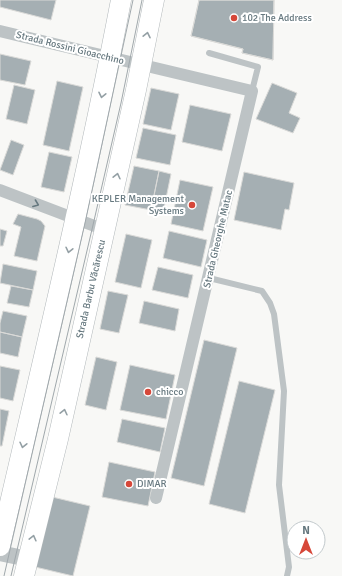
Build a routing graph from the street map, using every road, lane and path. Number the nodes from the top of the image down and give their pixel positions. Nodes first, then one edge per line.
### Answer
1 (118, 1) edge
2 (155, 3) edge
3 (0, 31) edge
4 (209, 54) dead end
5 (110, 57) junction
6 (140, 65) junction
7 (252, 91) junction
8 (0, 190) edge
9 (76, 219) junction
10 (105, 230) junction
11 (209, 278) junction
12 (156, 498) dead end
13 (0, 546) edge
14 (0, 553) edge
15 (26, 568) edge
16 (287, 576) edge

1 - 5 main road
6 -> 2 main road, Strada Barbu Văcărescu
3 - 5 street, Strada Rossini Gioacchino
4 - 7 lane
5 - 6 street, Strada Rossini Gioacchino
5 -> 9 main road
6 - 7 street
10 -> 6 main road, Strada Barbu Văcărescu
7 - 11 street, Strada Gheorghe Matac
8 -> 9 street
9 - 10 street
9 -> 13 main road
15 -> 10 main road, Strada Barbu Văcărescu
11 - 12 street, Strada Gheorghe Matac
11 - 16 lane
14 - 15 street

